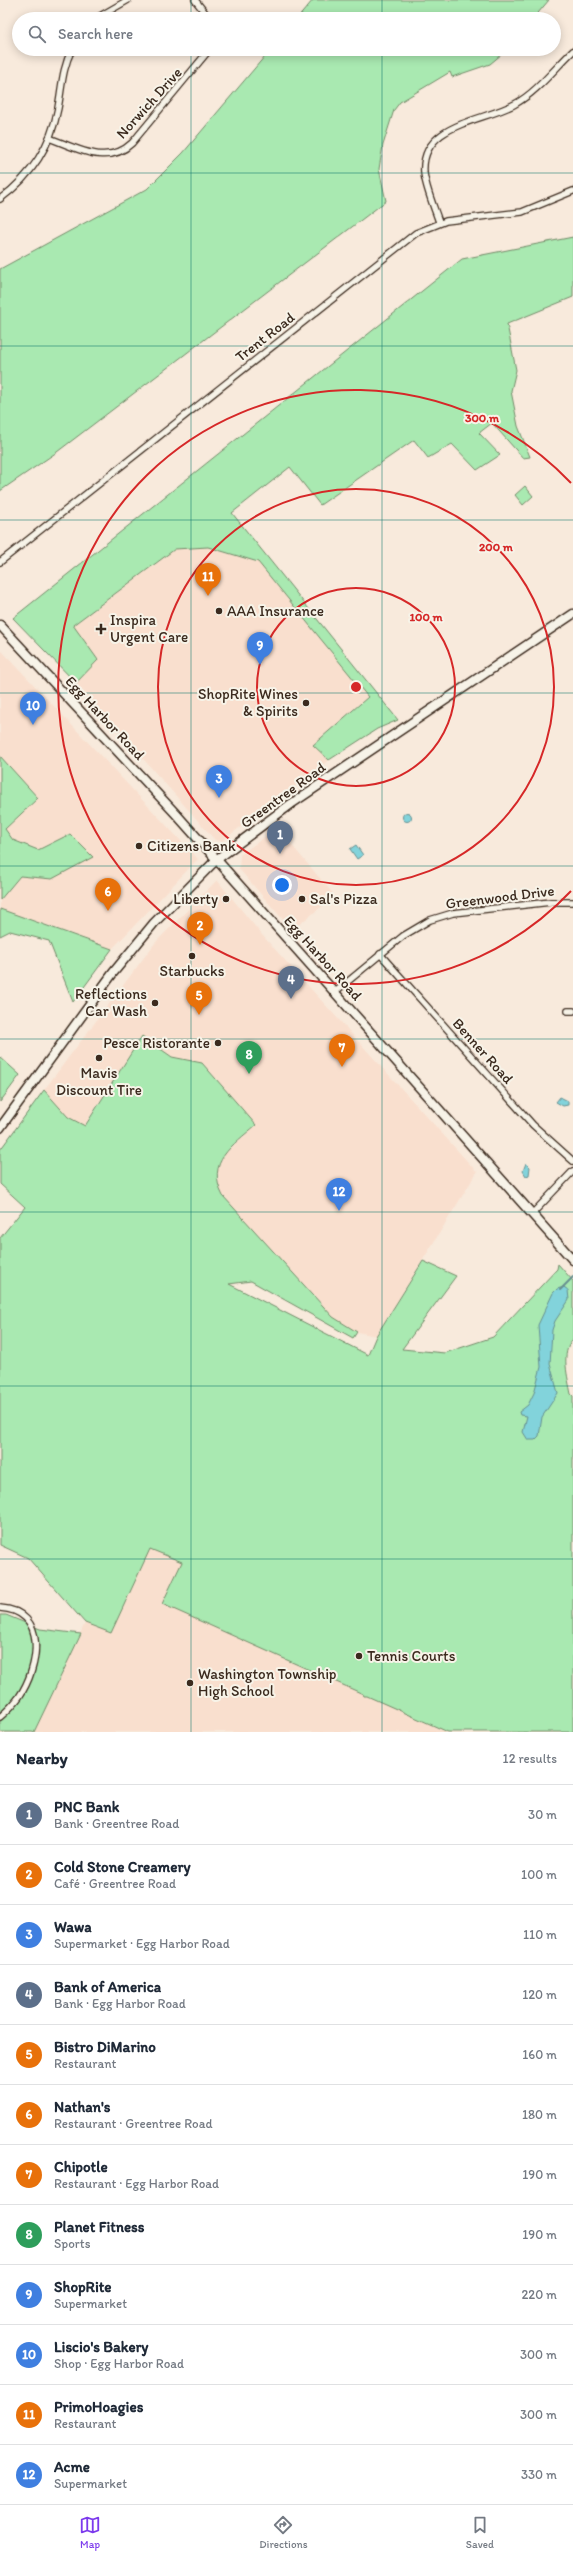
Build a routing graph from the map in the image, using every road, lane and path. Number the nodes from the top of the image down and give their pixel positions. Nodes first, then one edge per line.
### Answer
1 (128, 0) edge
2 (195, 0) edge
3 (107, 12) edge
4 (204, 12) edge
5 (573, 51) edge
6 (69, 56) edge
7 (204, 56) edge
8 (49, 138) junction
9 (573, 191) edge
10 (0, 199) edge
11 (439, 222) junction
12 (0, 562) edge
13 (573, 614) edge
14 (0, 625) edge
15 (216, 860) junction
16 (573, 902) edge
17 (380, 954) junction
18 (334, 992) junction
19 (0, 1128) edge
20 (573, 1161) edge
21 (573, 1171) edge
22 (532, 1214) junction
23 (573, 1260) edge
24 (0, 1608) edge
25 (0, 1717) edge

1 - 3 street
2 - 4 street
5 - 11 street
6 - 8 street
7 - 8 street, Norwich Drive
8 - 10 street
9 - 11 street, Trent Road
11 - 12 street, Trent Road
13 - 15 main road, Greentree Road
14 - 15 main road, Egg Harbor Road
15 - 18 main road, Egg Harbor Road
15 - 19 main road, Greentree Road
16 - 17 street, Greenwood Drive
17 - 18 street, Greenwood Drive
17 - 20 street, Benner Road
18 - 22 main road, Egg Harbor Road
21 - 22 street
22 - 23 main road, Egg Harbor Road
24 - 25 street

